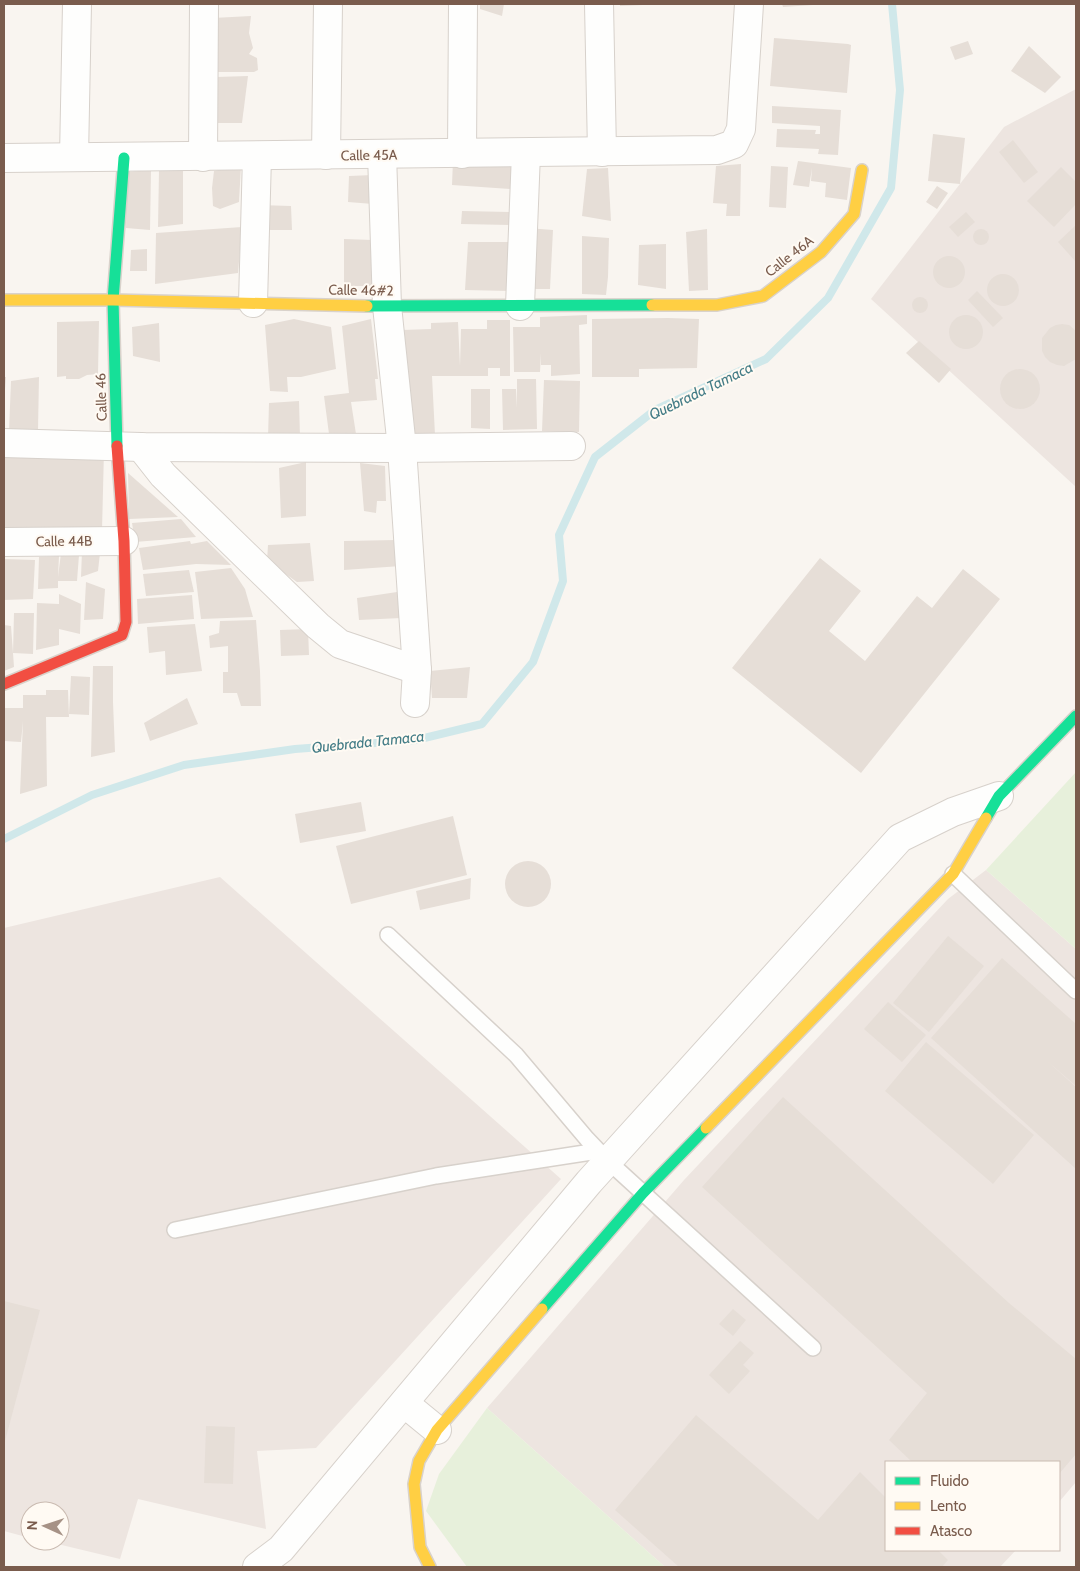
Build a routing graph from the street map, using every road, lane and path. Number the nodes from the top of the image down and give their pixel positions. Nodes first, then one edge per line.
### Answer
1 (77, 4) edge
2 (204, 4) edge
3 (328, 4) edge
4 (463, 4) edge
5 (600, 4) edge
6 (749, 4) edge
7 (602, 152) junction
8 (526, 153) junction
9 (382, 154) junction
10 (462, 154) junction
11 (326, 155) junction
12 (256, 156) junction
13 (204, 157) junction
14 (4, 158) edge
15 (74, 158) junction
16 (124, 158) junction
17 (862, 170) dead end
18 (4, 300) edge
19 (113, 300) junction
20 (253, 303) junction
21 (717, 305) joint
22 (388, 306) junction
23 (520, 306) junction
24 (4, 443) edge
25 (571, 446) dead end
26 (129, 447) junction
27 (402, 448) junction
28 (124, 540) junction
29 (4, 542) edge
30 (418, 670) junction
31 (4, 684) edge
32 (415, 703) dead end
33 (1076, 716) edge
34 (999, 796) junction
35 (953, 874) junction
36 (388, 935) dead end
37 (1076, 991) edge
38 (603, 1156) junction
39 (644, 1193) junction
40 (175, 1230) dead end
41 (813, 1348) dead end
42 (404, 1403) junction
43 (437, 1430) junction
44 (257, 1567) edge
45 (430, 1567) edge

1 - 15 street
2 - 13 street
3 - 11 street
4 - 10 street
5 - 7 street
6 - 7 street, Calle 45A
7 - 8 street, Calle 45A
8 - 10 street, Calle 45A
8 - 23 street
9 - 10 street, Calle 45A
9 - 11 street, Calle 45A
9 - 22 street
11 - 12 street, Calle 45A
12 - 13 street, Calle 45A
12 - 20 street
13 - 16 street, Calle 45A
14 - 15 street, Calle 45A
15 - 16 street, Calle 45A
16 - 19 street, Calle 46
17 - 21 street, Calle 46A
18 - 19 street, Calle 46#2
19 - 20 street, Calle 46#2
19 - 26 street, Calle 46
20 - 22 street, Calle 46#2
21 - 23 street, Calle 46#2
22 - 23 street, Calle 46#2
22 - 27 street
24 - 26 street
25 - 27 street
26 - 27 street
26 - 28 street, Calle 46
26 - 30 street
27 - 30 street
28 - 29 street, Calle 44B
28 - 31 street, Calle 46
30 - 32 street
33 - 34 street
34 - 35 street
34 - 38 street
35 - 37 lane
35 - 39 street
36 - 38 lane
38 - 39 lane
38 - 40 lane
38 - 42 street
39 - 41 lane
39 - 43 street
42 - 43 street
42 - 44 street
43 - 45 street

